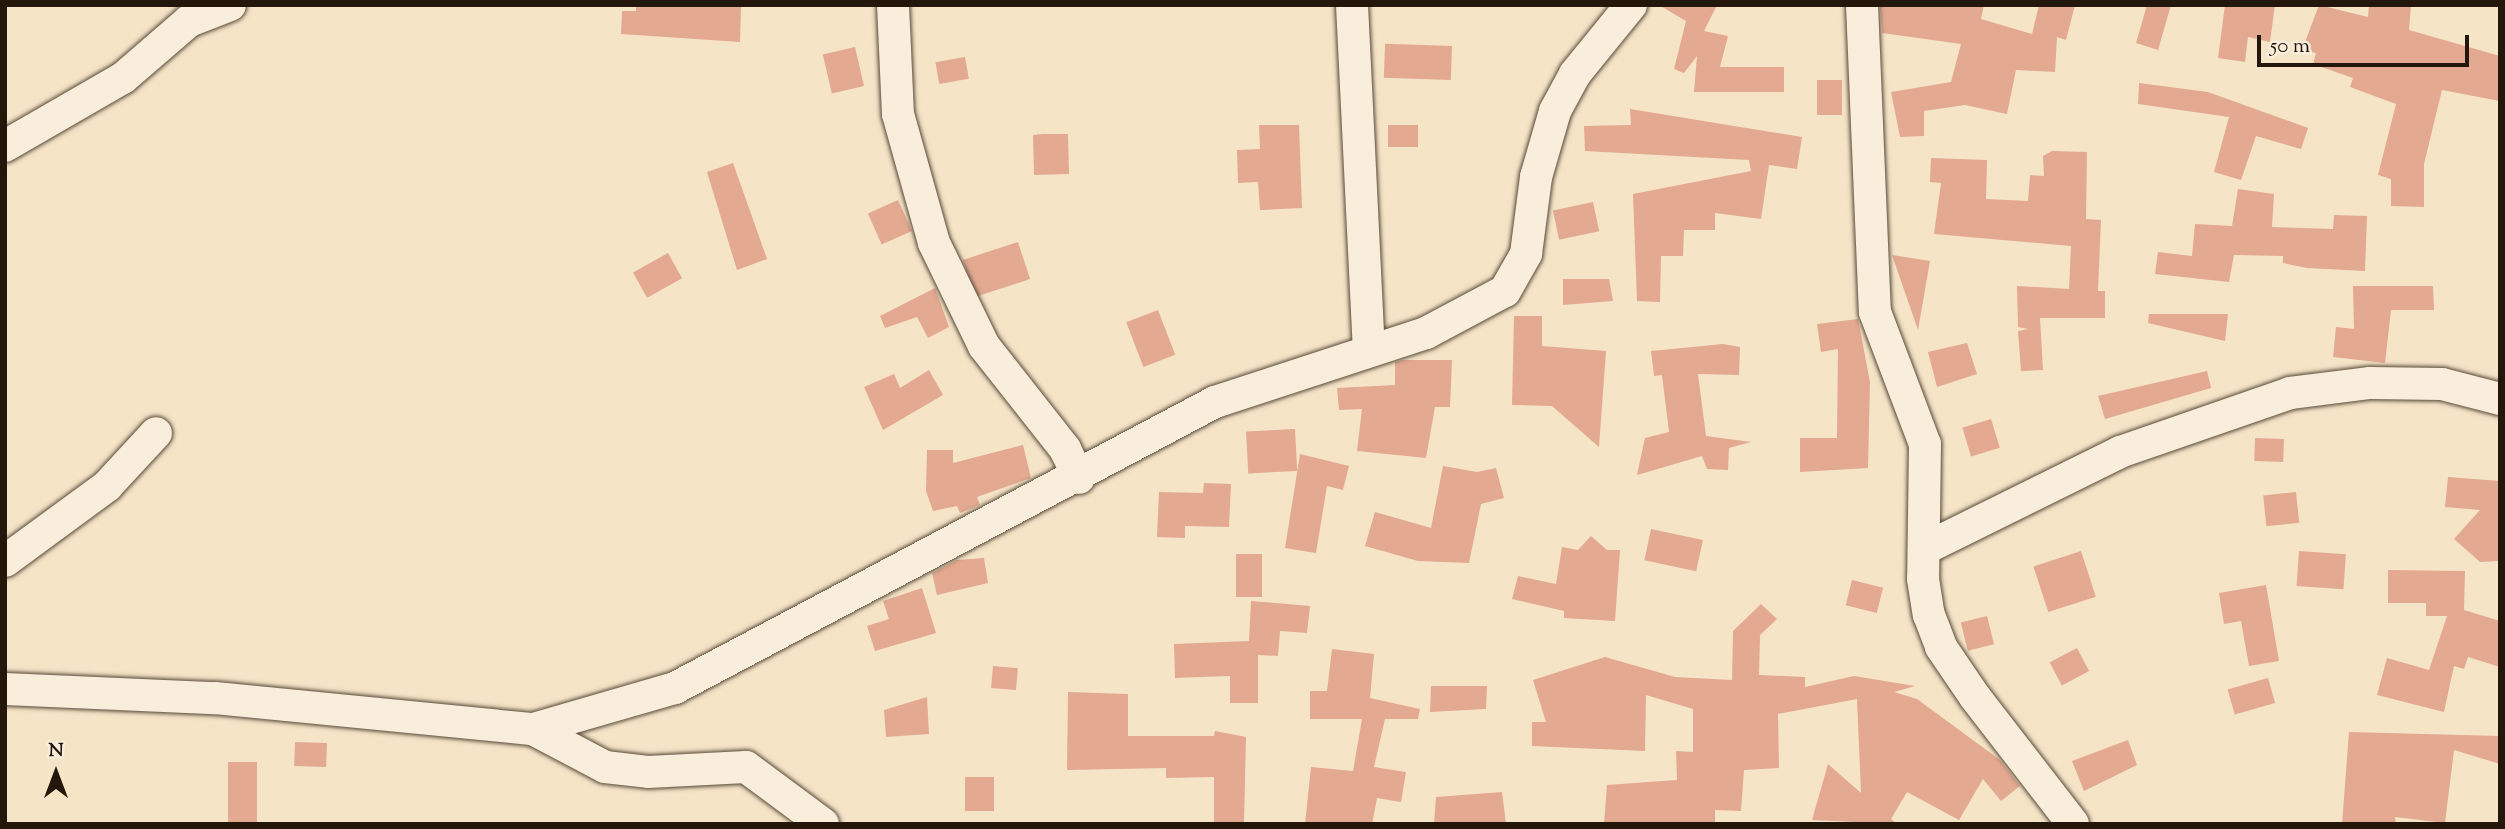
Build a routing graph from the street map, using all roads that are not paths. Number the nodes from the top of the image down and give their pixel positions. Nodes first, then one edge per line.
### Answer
1 (230, 5) edge
2 (893, 5) edge
3 (1352, 5) edge
4 (1631, 5) edge
5 (1862, 5) edge
6 (5, 146) edge
7 (1369, 350) junction
8 (2500, 399) edge
9 (156, 433) dead end
10 (1079, 478) junction
11 (1924, 549) junction
12 (5, 561) edge
13 (5, 689) edge
14 (533, 729) junction
15 (823, 824) edge
16 (2073, 824) edge

1 - 6 street
2 - 10 street
3 - 7 street
4 - 7 street
5 - 11 street
7 - 10 street
8 - 11 street
9 - 12 street
10 - 14 street
11 - 16 street
13 - 14 street
14 - 15 street

